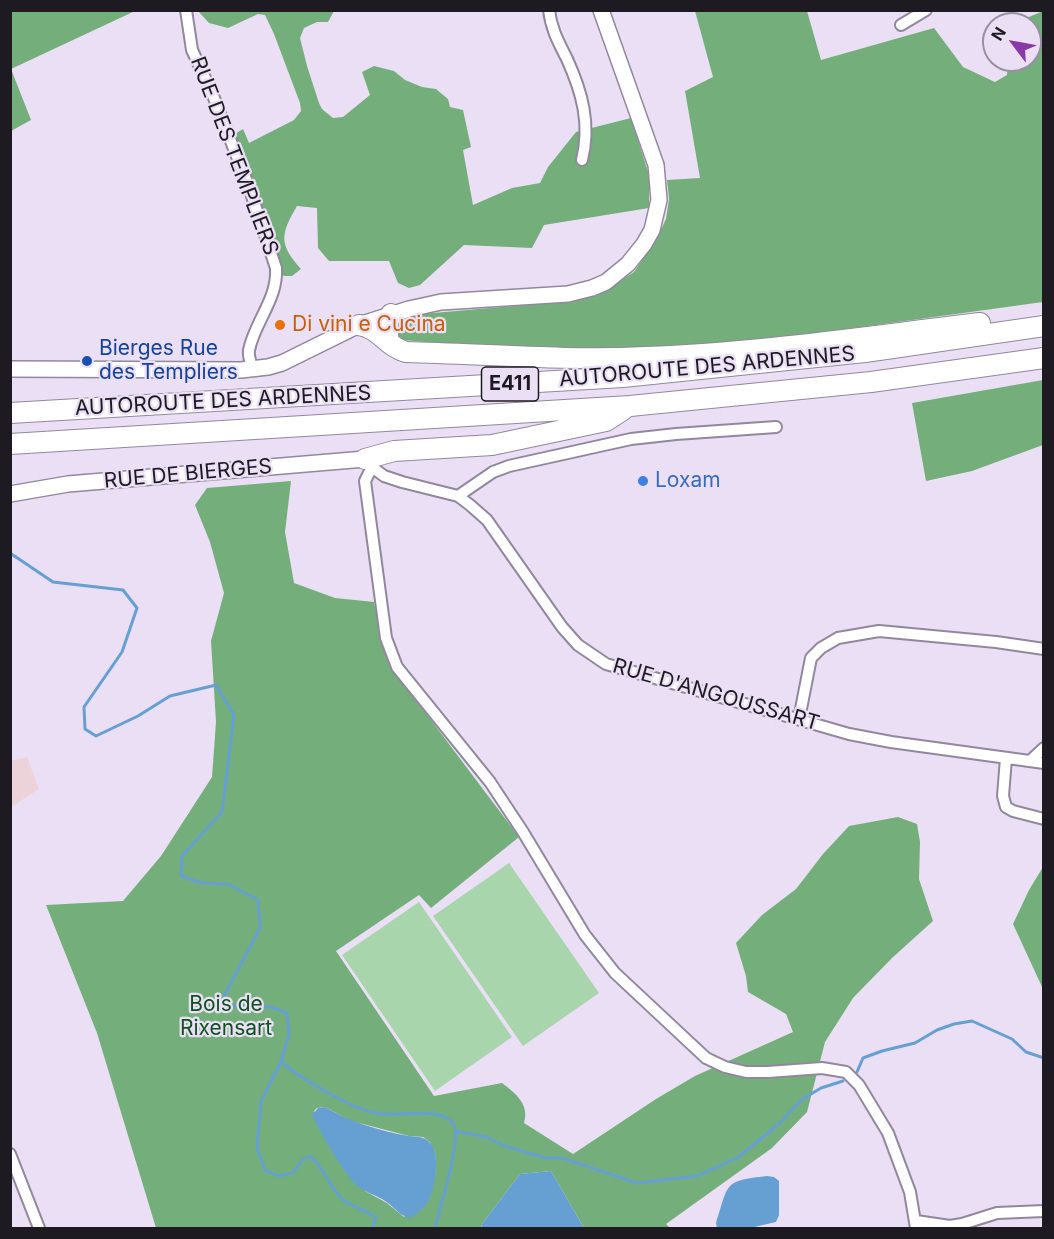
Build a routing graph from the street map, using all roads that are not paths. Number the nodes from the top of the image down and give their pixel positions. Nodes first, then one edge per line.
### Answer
1 (186, 10) edge
2 (549, 10) edge
3 (601, 10) edge
4 (926, 10) edge
5 (901, 25) dead end
6 (582, 160) dead end
7 (391, 314) junction
8 (359, 325) junction
9 (1044, 326) edge
10 (1008, 332) junction
11 (388, 341) junction
12 (1044, 358) edge
13 (10, 369) edge
14 (252, 369) junction
15 (630, 406) junction
16 (10, 413) edge
17 (776, 427) dead end
18 (10, 444) edge
19 (368, 463) junction
20 (10, 494) edge
21 (458, 496) junction
22 (1044, 649) edge
23 (798, 719) junction
24 (1044, 748) edge
25 (1006, 758) junction
26 (1030, 761) junction
27 (1044, 763) edge
28 (1044, 819) edge
29 (10, 1154) edge
30 (1044, 1210) edge
31 (916, 1225) edge
32 (39, 1228) edge

1 - 14 street, RUE DES TEMPLIERS
2 - 6 street
3 - 7 street
4 - 5 street
7 - 8 street
7 - 11 highway
8 - 11 highway
8 - 14 street
9 - 10 highway, AUTOROUTE DES ARDENNES / E411
10 - 11 highway
10 - 16 highway, AUTOROUTE DES ARDENNES / E411
12 - 15 highway, AUTOROUTE DES ARDENNES / E411
13 - 14 street
15 - 18 highway, AUTOROUTE DES ARDENNES / E411
15 - 19 highway
17 - 21 street
19 - 20 street, RUE DE BIERGES
19 - 21 street, RUE D'ANGOUSSART
19 - 31 street
21 - 23 street, RUE D'ANGOUSSART
22 - 23 street
23 - 25 street, RUE D'ANGOUSSART
24 - 26 street
25 - 26 street, RUE D'ANGOUSSART
25 - 28 street
26 - 27 street, RUE D'ANGOUSSART
29 - 32 street
30 - 31 street

